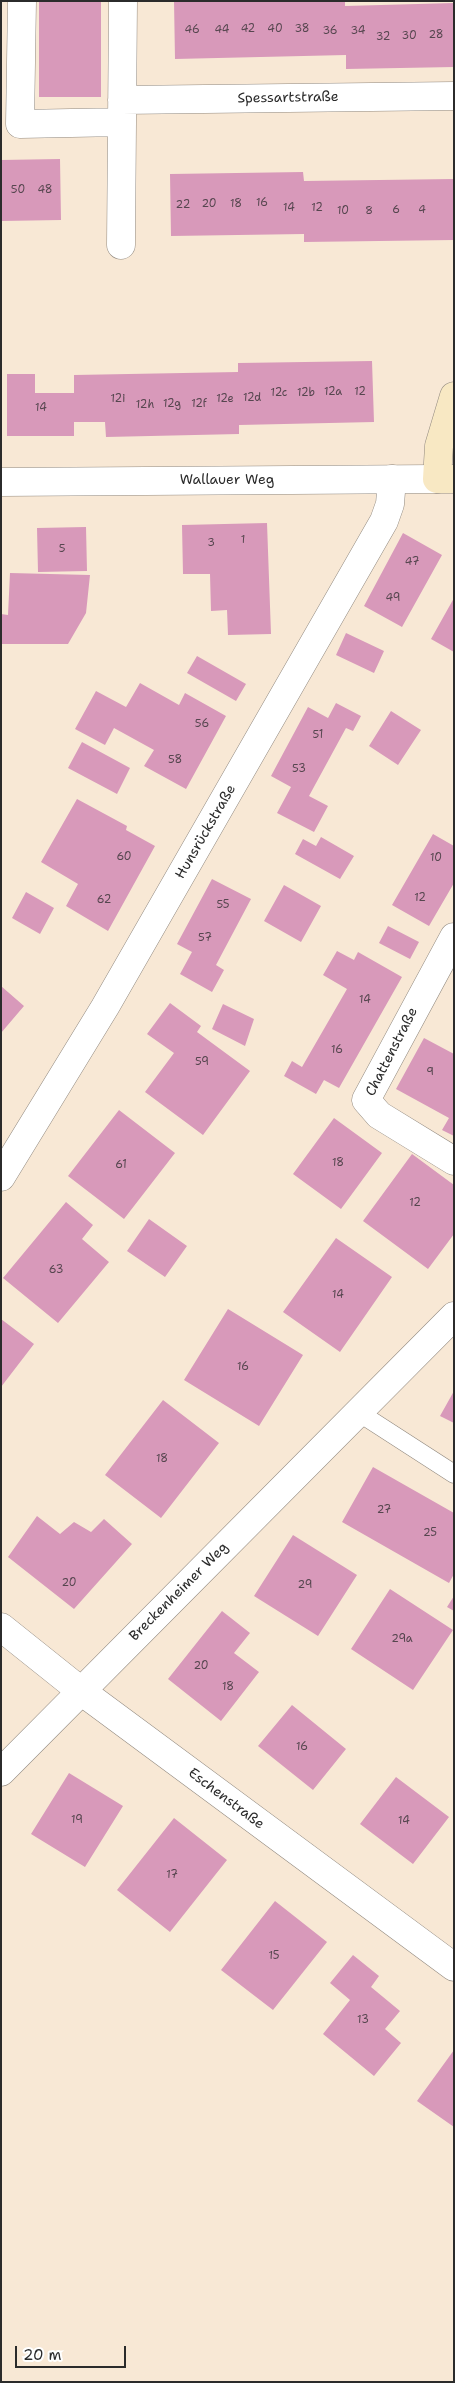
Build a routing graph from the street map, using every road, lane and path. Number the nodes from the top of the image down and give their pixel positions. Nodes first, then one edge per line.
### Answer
1 (22, 1) edge
2 (123, 1) edge
3 (454, 96) edge
4 (122, 111) junction
5 (121, 245) dead end
6 (454, 396) edge
7 (392, 479) junction
8 (445, 479) edge
9 (1, 482) edge
10 (454, 936) edge
11 (454, 1161) edge
12 (1, 1177) edge
13 (454, 1316) edge
14 (358, 1412) junction
15 (454, 1474) edge
16 (1, 1627) edge
17 (81, 1691) junction
18 (1, 1772) edge
19 (454, 1967) edge

1 - 4 street, Spessartstraße
2 - 4 street
3 - 4 street, Spessartstraße
4 - 5 street
6 - 8 main road
7 - 8 street, Wallauer Weg
7 - 9 street, Wallauer Weg
7 - 12 street, Hunsrückstraße
10 - 11 street, Chattenstraße
13 - 14 street, Breckenheimer Weg
14 - 15 lane
14 - 17 street, Breckenheimer Weg
16 - 17 street, Eschenstraße
17 - 18 street, Breckenheimer Weg
17 - 19 street, Eschenstraße

